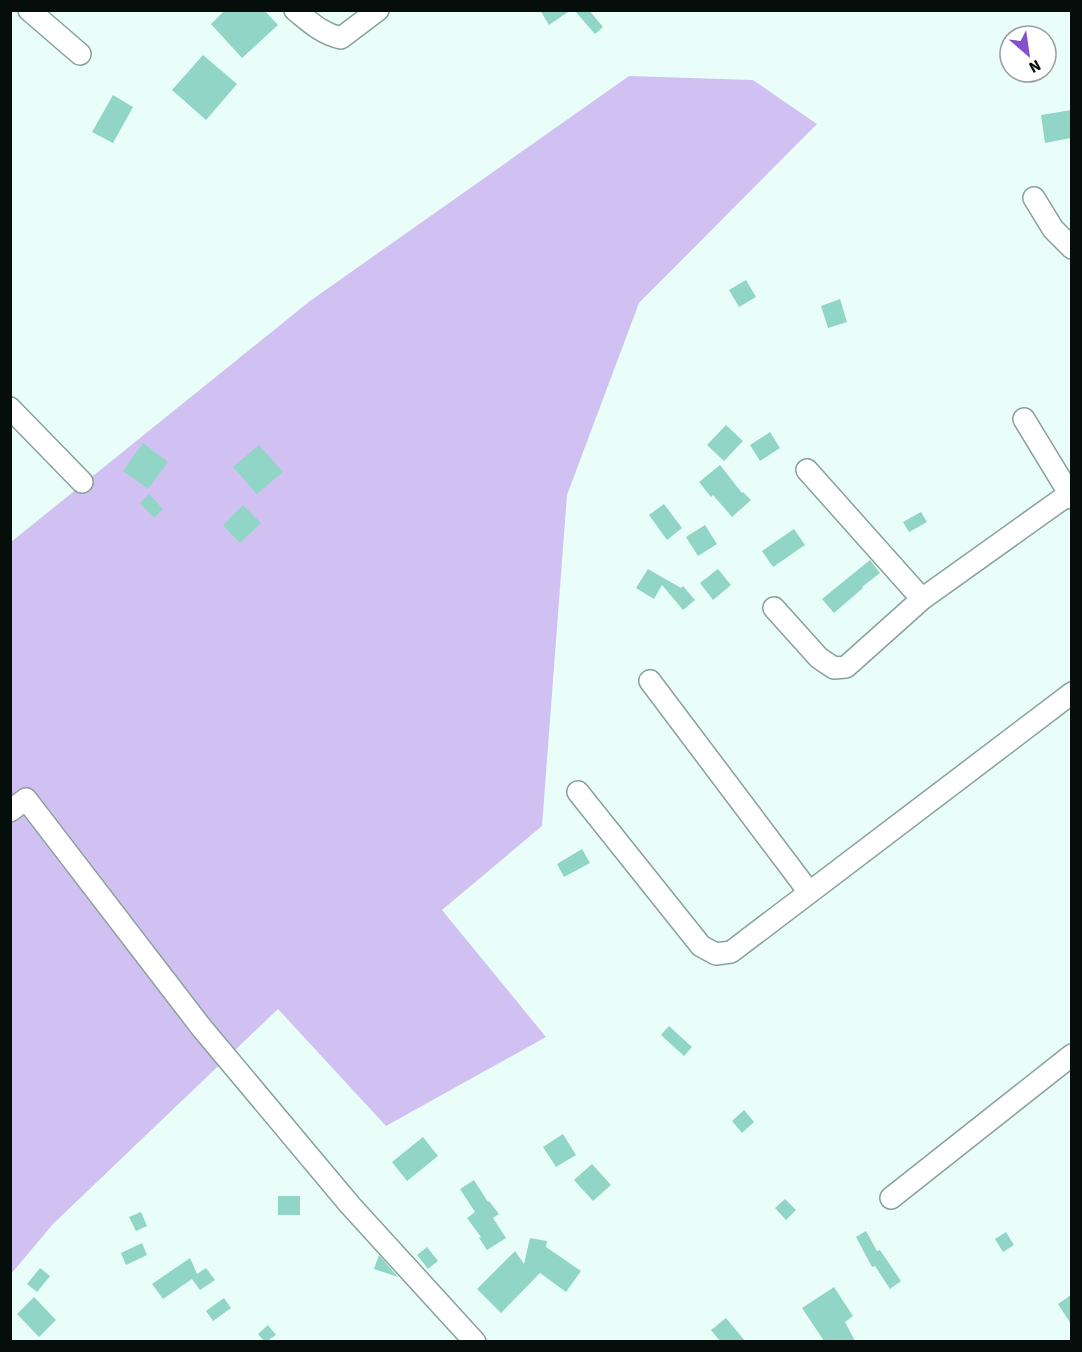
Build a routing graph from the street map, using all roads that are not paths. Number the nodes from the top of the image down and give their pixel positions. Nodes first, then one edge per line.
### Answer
1 (29, 10) edge
2 (295, 10) edge
3 (378, 10) edge
4 (80, 54) dead end
5 (1034, 198) dead end
6 (1071, 248) edge
7 (10, 408) edge
8 (1024, 419) dead end
9 (807, 470) dead end
10 (82, 482) dead end
11 (1070, 496) edge
12 (922, 598) junction
13 (774, 608) dead end
14 (650, 681) dead end
15 (1071, 693) edge
16 (578, 792) dead end
17 (10, 811) edge
18 (809, 892) junction
19 (1071, 1055) edge
20 (891, 1198) dead end
21 (475, 1341) edge

1 - 4 street
2 - 3 street
5 - 6 street
7 - 10 street
8 - 11 street
9 - 12 street
11 - 12 street
12 - 13 street
14 - 18 street
15 - 18 street
16 - 18 street
17 - 21 street
19 - 20 street

